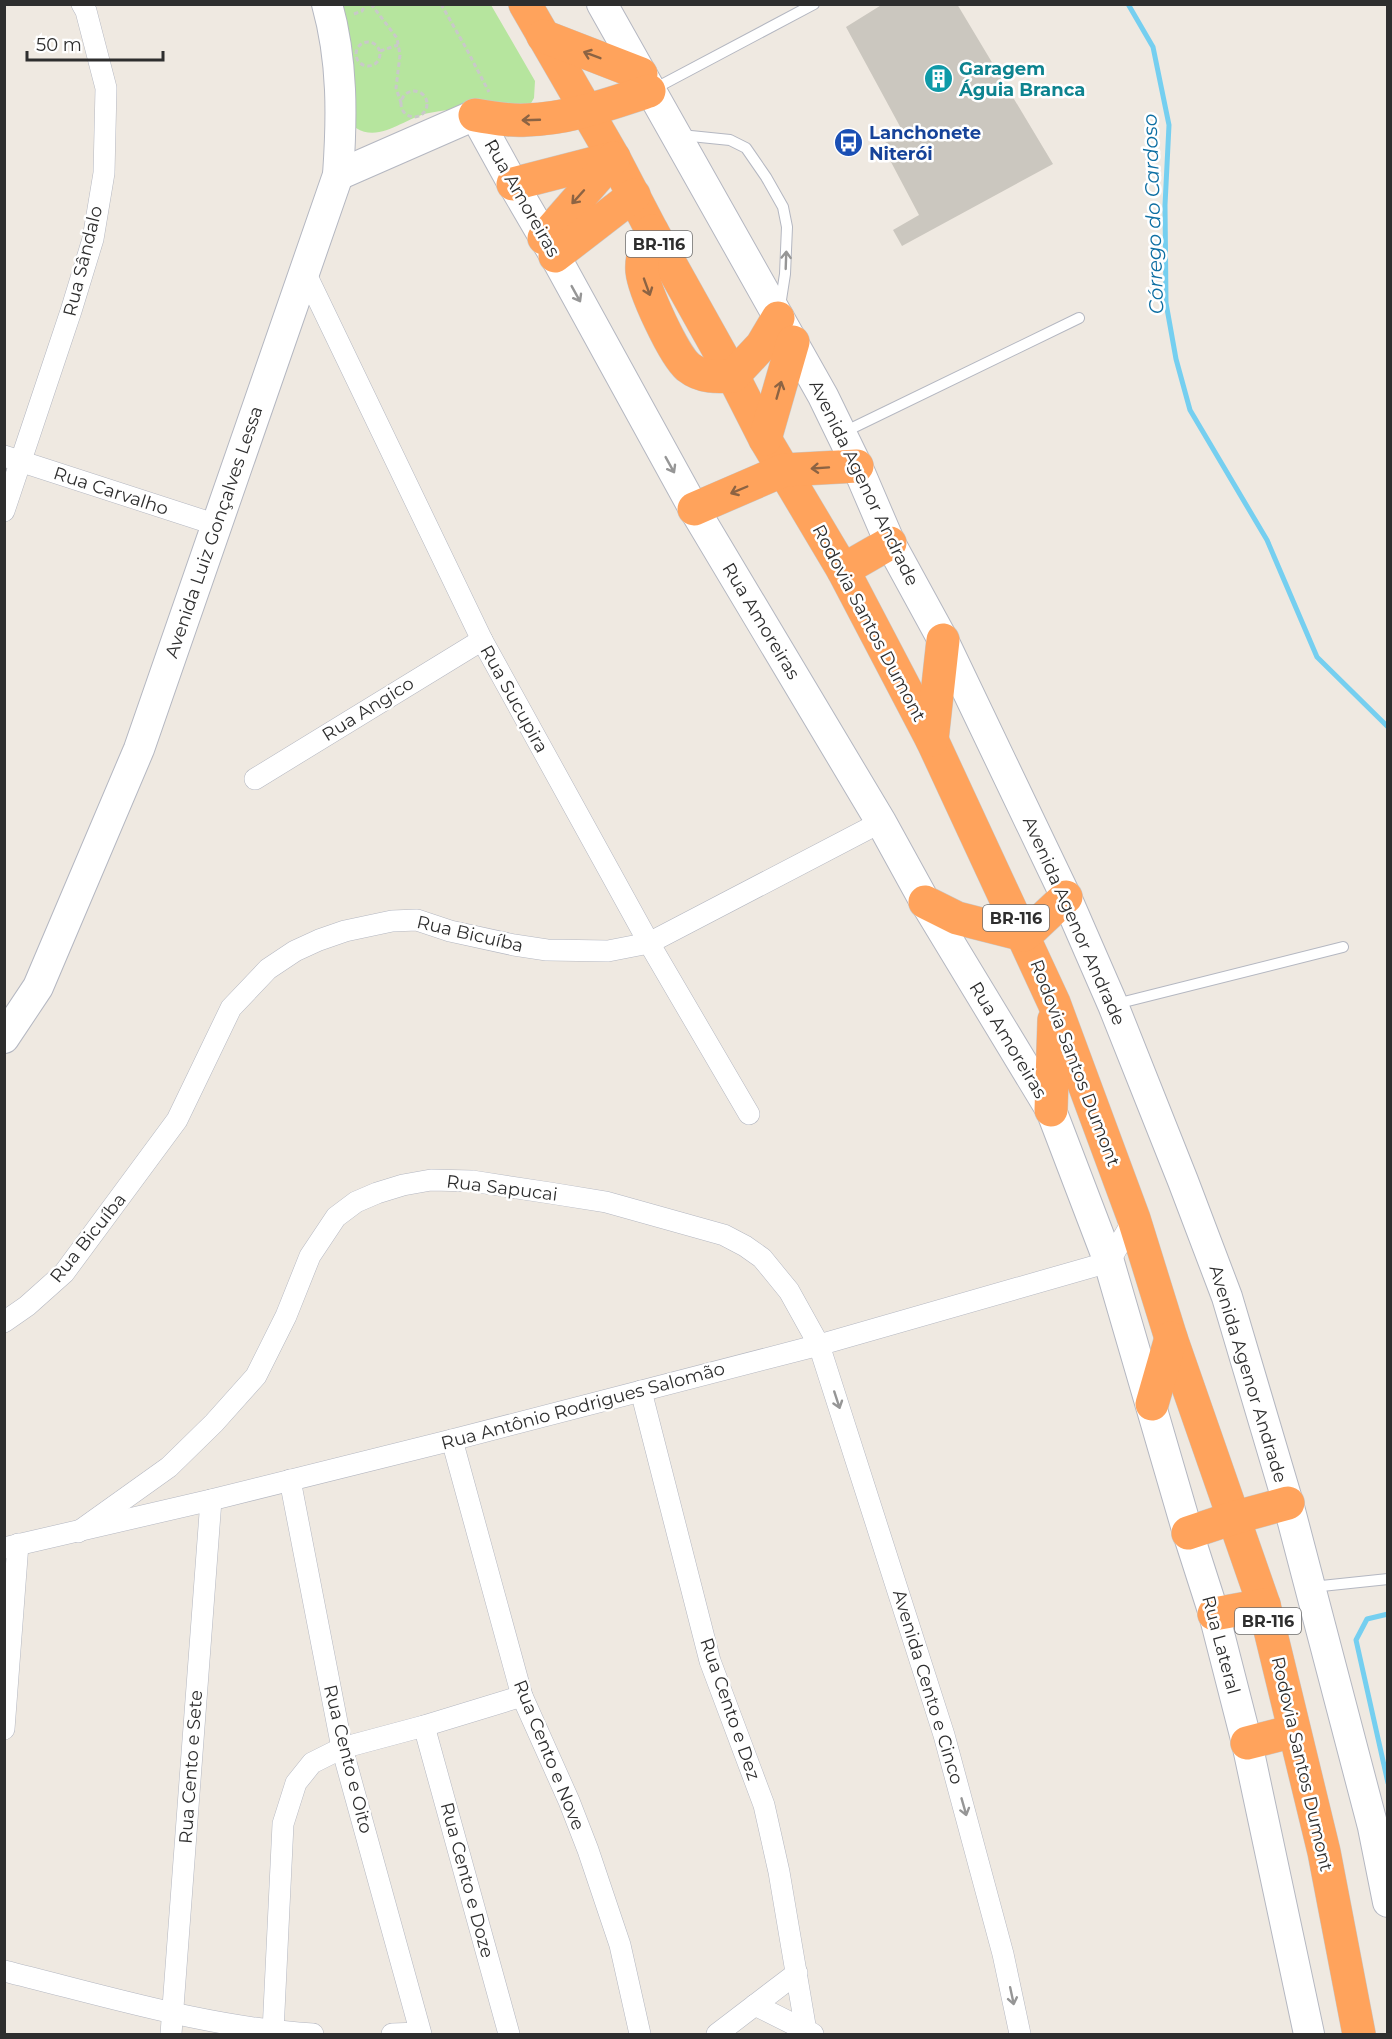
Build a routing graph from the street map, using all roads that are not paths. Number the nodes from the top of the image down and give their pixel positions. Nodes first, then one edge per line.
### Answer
1 (82, 4) edge
2 (327, 4) edge
3 (525, 4) edge
4 (602, 4) edge
5 (814, 4) edge
6 (543, 36) junction
7 (645, 82) junction
8 (586, 111) junction
9 (488, 117) junction
10 (678, 135) junction
11 (614, 158) junction
12 (339, 175) junction
13 (513, 184) junction
14 (634, 195) junction
15 (550, 247) junction
16 (304, 270) junction
17 (1079, 318) dead end
18 (785, 330) junction
19 (733, 376) junction
20 (842, 433) junction
21 (765, 438) junction
22 (13, 459) edge
23 (857, 466) junction
24 (784, 470) junction
25 (694, 509) junction
26 (4, 511) edge
27 (217, 525) junction
28 (890, 543) junction
29 (843, 570) junction
30 (482, 640) junction
31 (943, 640) junction
32 (932, 740) junction
33 (255, 779) dead end
34 (881, 822) junction
35 (1066, 897) junction
36 (925, 902) junction
37 (1024, 934) junction
38 (649, 943) junction
39 (1343, 947) dead end
40 (1054, 1003) junction
41 (1113, 1005) junction
42 (4, 1038) edge
43 (1051, 1110) junction
44 (749, 1114) dead end
45 (1134, 1219) junction
46 (1108, 1262) junction
47 (4, 1322) edge
48 (1171, 1338) junction
49 (819, 1344) junction
50 (641, 1391) junction
51 (1152, 1404) junction
52 (452, 1440) junction
53 (290, 1480) junction
54 (211, 1500) junction
55 (1288, 1503) junction
56 (1233, 1518) junction
57 (78, 1532) junction
58 (1188, 1533) junction
59 (11, 1546) edge
60 (1388, 1579) edge
61 (1309, 1587) junction
62 (1264, 1605) junction
63 (1214, 1614) junction
64 (522, 1696) junction
65 (424, 1726) junction
66 (4, 1729) edge
67 (1294, 1731) junction
68 (1247, 1743) junction
69 (342, 1748) junction
70 (1388, 1902) edge
71 (4, 1971) edge
72 (797, 1973) junction
73 (755, 2005) junction
74 (173, 2012) junction
75 (273, 2032) junction
76 (809, 2033) edge
77 (171, 2034) edge
78 (313, 2034) edge
79 (392, 2034) edge
80 (421, 2034) edge
81 (509, 2034) edge
82 (640, 2034) edge
83 (717, 2034) edge
84 (1020, 2034) edge
85 (1309, 2034) edge
86 (1359, 2034) edge

1 - 22 street, Rua Sândalo
2 - 12 street, Avenida Luiz Gonçalves Lessa
3 - 6 highway, BR-116
4 - 7 street, Avenida Agenor Andrade
5 - 7 lane
7 -> 6 highway
6 - 8 highway, BR-116
7 - 8 highway
7 - 10 street, Avenida Agenor Andrade
8 -> 9 highway
8 - 11 highway, BR-116
9 - 12 street
9 - 13 street, Rua Amoreiras
10 - 18 street, Avenida Agenor Andrade
18 -> 10 lane
11 - 13 highway
11 - 14 highway, BR-116
11 -> 15 highway
12 - 16 street, Avenida Luiz Gonçalves Lessa
13 - 15 street, Rua Amoreiras
14 - 15 highway
14 - 19 highway, BR-116
15 -> 25 street, Rua Amoreiras
16 - 27 street, Avenida Luiz Gonçalves Lessa
16 - 30 street, Rua Sucupira
17 - 20 lane
18 - 19 highway
18 - 20 street, Avenida Agenor Andrade
21 -> 18 highway
19 - 21 highway, Rodovia Santos Dumont / BR-116
20 - 23 street, Avenida Agenor Andrade
21 - 24 highway, Rodovia Santos Dumont / BR-116
22 - 26 street, Rua Sândalo
22 - 27 street, Rua Carvalho
23 -> 24 highway
23 - 28 street, Avenida Agenor Andrade
24 -> 25 highway
24 - 29 highway, Rodovia Santos Dumont / BR-116
25 - 34 street, Rua Amoreiras
27 - 42 street, Avenida Luiz Gonçalves Lessa
28 - 29 highway
28 - 31 street, Avenida Agenor Andrade
29 - 32 highway, Rodovia Santos Dumont / BR-116
30 - 33 street, Rua Angico
30 - 38 street, Rua Sucupira
31 - 32 highway
31 - 35 street, Avenida Agenor Andrade
32 - 37 highway, Rodovia Santos Dumont / BR-116
34 - 36 street, Rua Amoreiras
34 - 38 street, Rua Bicuíba
35 - 37 highway
35 - 41 street, Avenida Agenor Andrade
36 - 37 highway
36 - 43 street, Rua Amoreiras
37 - 40 highway, Rodovia Santos Dumont / BR-116
38 - 44 street, Rua Sucupira
38 - 47 street, Rua Bicuíba
39 - 41 lane
40 - 43 highway
40 - 45 highway, Rodovia Santos Dumont / BR-116
41 - 55 street, Avenida Agenor Andrade
43 - 46 street, Rua Amoreiras
45 - 46 street
45 - 48 highway, Rodovia Santos Dumont / BR-116
46 - 49 street, Rua Antônio Rodrigues Salomão
46 - 51 street, Rua Lateral
48 - 51 highway
48 - 56 highway, Rodovia Santos Dumont / BR-116
49 - 50 street, Rua Antônio Rodrigues Salomão
49 - 57 street, Rua Sapucai
49 -> 84 street, Avenida Cento e Cinco
50 - 52 street, Rua Antônio Rodrigues Salomão
50 - 72 street, Rua Cento e Dez
51 - 58 street, Rua Lateral
52 - 53 street, Rua Antônio Rodrigues Salomão
52 - 64 street, Rua Cento e Nove
53 - 54 street, Rua Antônio Rodrigues Salomão
53 - 69 street, Rua Cento e Oito
54 - 57 street, Rua Antônio Rodrigues Salomão
54 - 74 street, Rua Cento e Sete
55 - 56 highway
55 - 61 street, Avenida Agenor Andrade
56 - 58 highway
56 - 62 highway, Rodovia Santos Dumont / BR-116
57 - 59 street, Rua Antônio Rodrigues Salomão
58 - 63 street, Rua Lateral
59 - 66 street
60 - 61 lane
61 - 70 street, Avenida Agenor Andrade
62 - 63 highway
62 - 67 highway, Rodovia Santos Dumont / BR-116
63 - 68 street, Rua Lateral
64 - 65 street
64 - 82 street, Rua Cento e Nove
65 - 69 street
65 - 81 street, Rua Cento e Doze
67 - 68 highway
67 - 86 highway, Rodovia Santos Dumont / BR-116
68 - 85 street, Rua Lateral
69 - 75 street
69 - 80 street, Rua Cento e Oito
71 - 74 street
72 - 73 street
72 - 76 street, Rua Cento e Dez
73 - 76 street
73 - 83 street
74 - 75 street
74 - 77 street, Rua Cento e Sete
75 - 78 street
79 - 80 street

